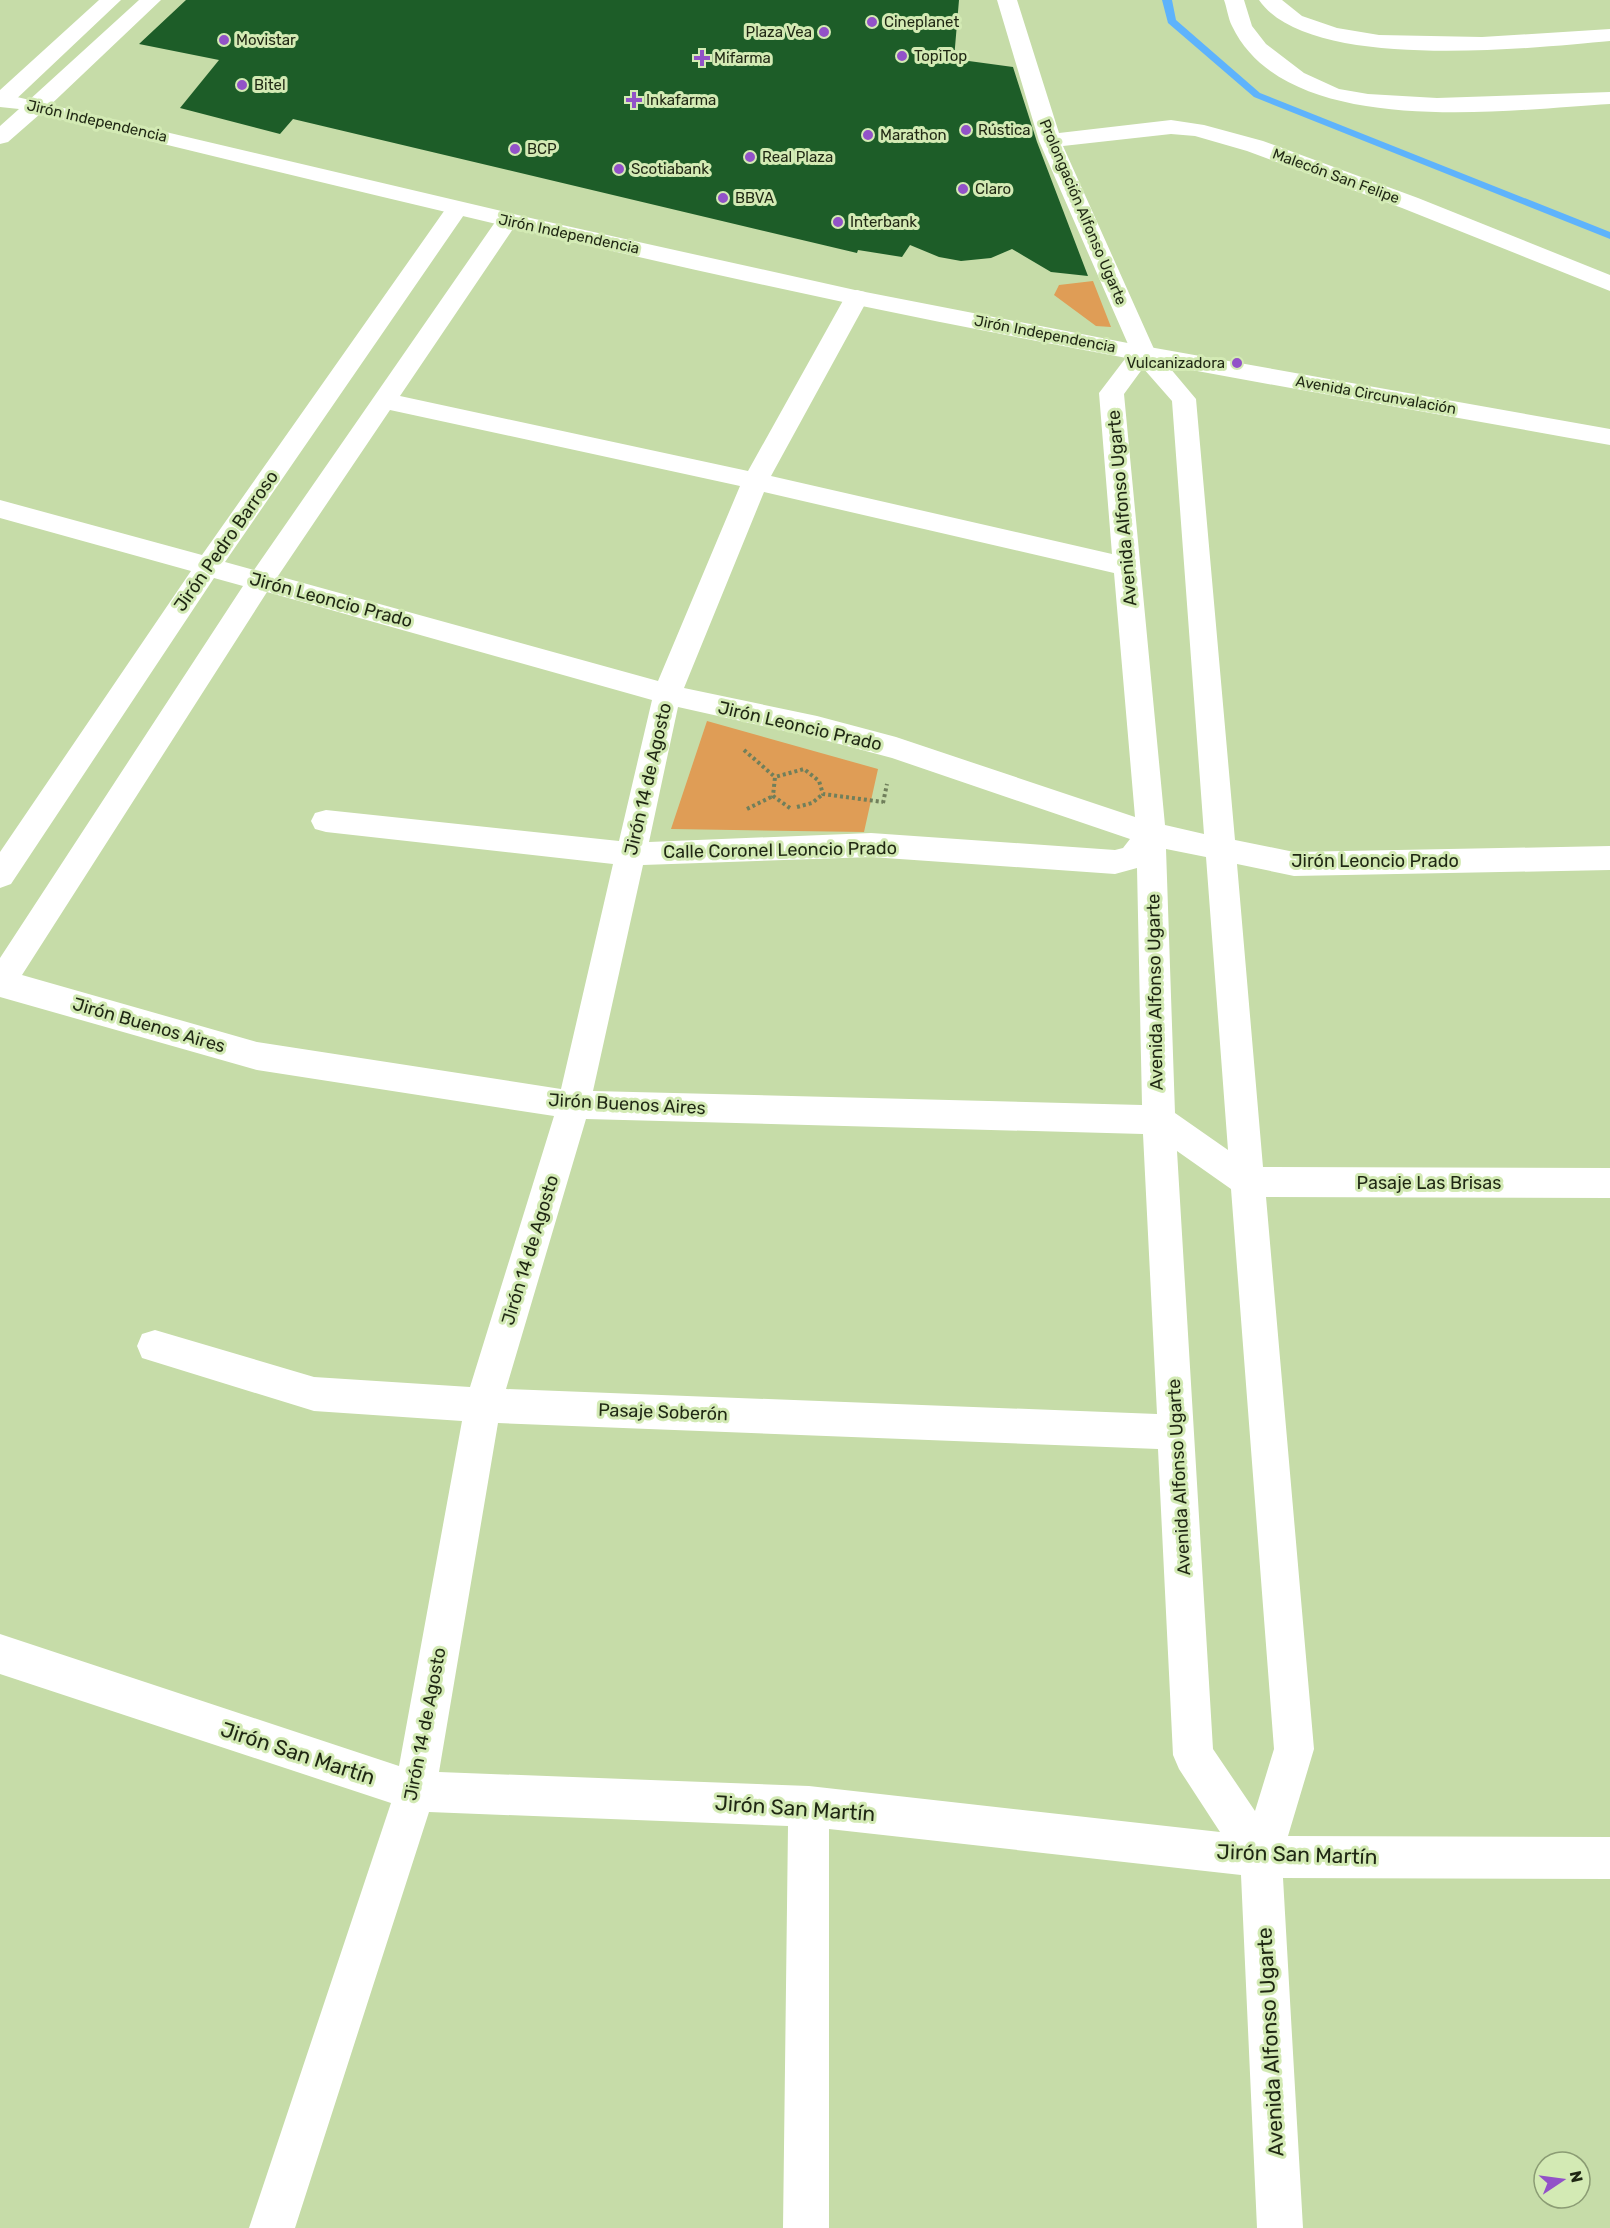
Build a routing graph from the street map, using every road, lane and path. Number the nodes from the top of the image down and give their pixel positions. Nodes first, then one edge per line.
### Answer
1 (111, 0) edge
2 (151, 0) edge
3 (1007, 0) edge
4 (1234, 0) edge
5 (1269, 0) edge
6 (1610, 35) edge
7 (1610, 98) edge
8 (1, 100) edge
9 (35, 107) junction
10 (0, 137) edge
11 (1050, 141) junction
12 (457, 209) junction
13 (508, 220) junction
14 (1610, 284) edge
15 (857, 297) junction
16 (1143, 352) junction
17 (384, 401) junction
18 (1610, 437) edge
19 (755, 481) junction
20 (0, 509) edge
21 (1127, 567) junction
22 (207, 568) junction
23 (261, 580) junction
24 (667, 694) junction
25 (896, 748) junction
26 (823, 794) junction
27 (883, 802) junction
28 (327, 821) dead end
29 (1151, 834) junction
30 (871, 845) junction
31 (1221, 849) junction
32 (631, 854) junction
33 (1610, 858) edge
34 (0, 876) edge
35 (0, 983) edge
36 (574, 1105) junction
37 (1159, 1120) junction
38 (1248, 1182) junction
39 (1610, 1184) edge
40 (155, 1346) dead end
41 (483, 1405) junction
42 (1178, 1432) junction
43 (0, 1654) edge
44 (415, 1791) junction
45 (809, 1806) junction
46 (1261, 1857) junction
47 (1610, 1858) edge
48 (272, 2228) edge
49 (806, 2228) edge
50 (1280, 2228) edge

1 - 8 street
2 - 9 street
3 - 11 street, Prolongación Alfonso Ugarte
4 - 7 street
5 - 6 street
8 - 9 street, Jirón Independencia
9 - 10 street
9 - 12 street, Jirón Independencia
11 - 14 street, Malecón San Felipe
11 - 16 street, Prolongación Alfonso Ugarte
12 - 13 street, Jirón Independencia
12 - 22 street, Jirón Pedro Barroso
13 - 15 street, Jirón Independencia
13 - 17 street
15 - 16 street, Jirón Independencia
15 - 19 street, Jirón 14 de Agosto
16 - 18 street, Avenida Circunvalación
16 - 21 street, Avenida Alfonso Ugarte
16 - 31 street, Avenida Alfonso Ugarte
17 - 19 street
17 - 23 street
19 - 21 street
19 - 24 street, Jirón 14 de Agosto
20 - 22 street, Jirón Leoncio Prado
21 - 29 street, Avenida Alfonso Ugarte
22 - 23 street, Jirón Leoncio Prado
22 - 34 street, Jirón Pedro Barroso
23 - 24 street, Jirón Leoncio Prado
23 - 35 street
24 - 25 street, Jirón Leoncio Prado
24 - 32 street, Jirón 14 de Agosto
25 - 27 path
25 - 29 street, Jirón Leoncio Prado
26 - 26 path
26 - 27 path
27 - 30 path
28 - 32 street, Calle Coronel Leoncio Prado
29 - 30 street, Calle Coronel Leoncio Prado
29 - 31 street, Jirón Leoncio Prado
29 - 37 street, Avenida Alfonso Ugarte
30 - 32 street, Calle Coronel Leoncio Prado
31 - 33 street, Jirón Leoncio Prado
31 - 38 street, Avenida Alfonso Ugarte
32 - 36 street, Jirón 14 de Agosto
35 - 36 street, Jirón Buenos Aires
36 - 37 street, Jirón Buenos Aires
36 - 41 street, Jirón 14 de Agosto
37 - 38 street
37 - 42 street, Avenida Alfonso Ugarte
38 - 39 street, Pasaje Las Brisas
38 - 46 street, Avenida Alfonso Ugarte
40 - 41 street, Pasaje Soberón
41 - 42 street, Pasaje Soberón
41 - 44 street, Jirón 14 de Agosto
42 - 46 street, Avenida Alfonso Ugarte
43 - 44 street, Jirón San Martín
44 - 45 street, Jirón San Martín
44 - 48 street, Jirón 14 de Agosto
45 - 46 street, Jirón San Martín
45 - 49 street
46 - 47 street, Jirón San Martín
46 - 50 street, Avenida Alfonso Ugarte

